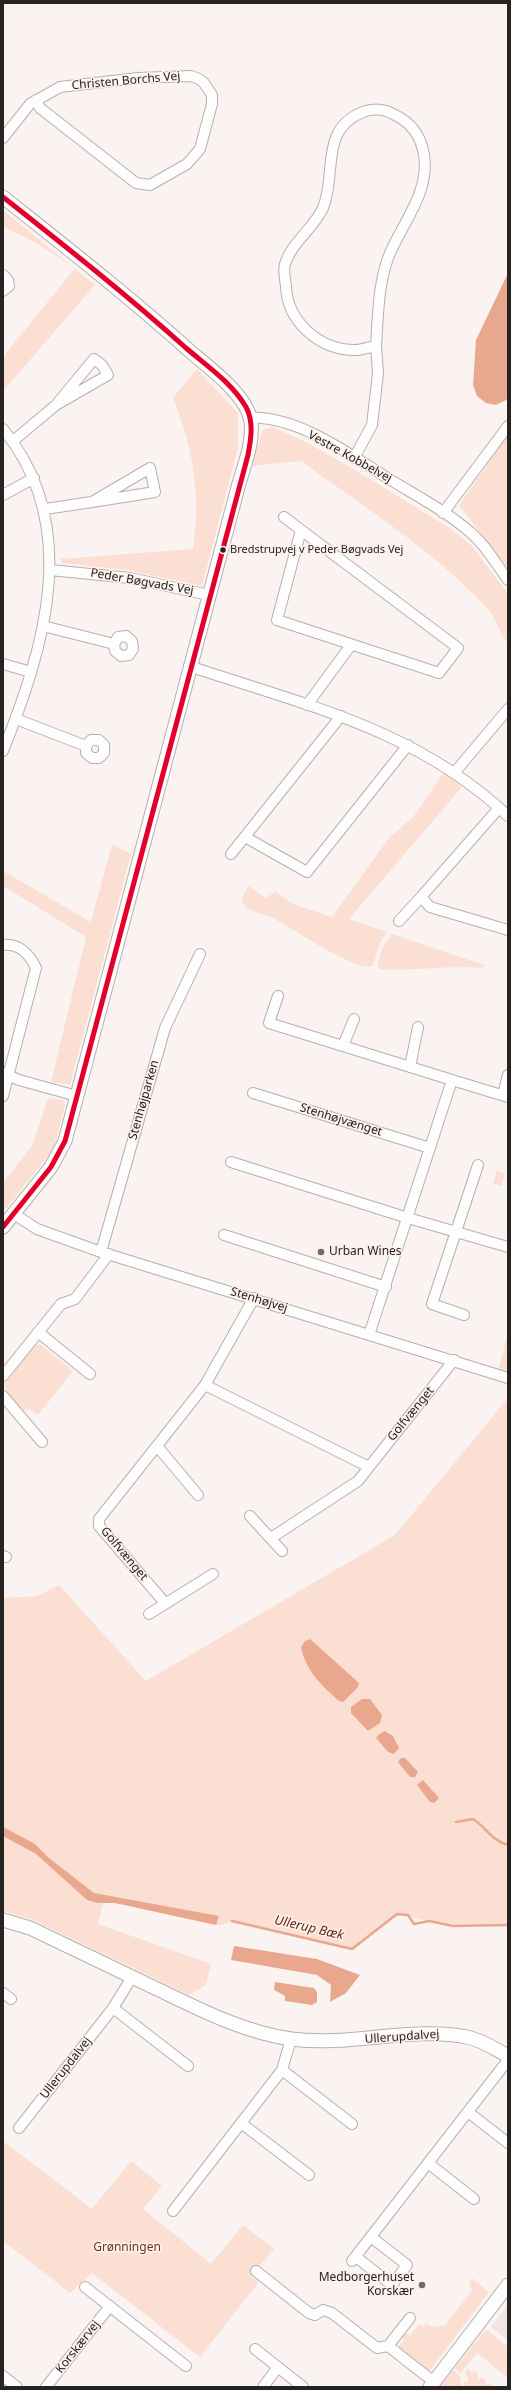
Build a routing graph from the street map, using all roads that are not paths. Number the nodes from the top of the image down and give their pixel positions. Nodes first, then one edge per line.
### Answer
1 (36, 100) junction
2 (3, 138) edge
3 (3, 197) edge
4 (3, 276) edge
5 (3, 291) edge
6 (376, 346) junction
7 (56, 405) junction
8 (250, 418) junction
9 (508, 426) edge
10 (3, 429) edge
11 (13, 441) junction
12 (354, 458) junction
13 (34, 478) junction
14 (3, 495) edge
15 (92, 502) junction
16 (45, 509) junction
17 (443, 513) junction
18 (284, 517) dead end
19 (301, 530) junction
20 (50, 570) junction
21 (508, 580) edge
22 (209, 595) junction
23 (43, 626) junction
24 (114, 644) dead end
25 (351, 646) junction
26 (3, 664) edge
27 (189, 666) junction
28 (31, 672) junction
29 (307, 705) junction
30 (508, 709) edge
31 (342, 716) junction
32 (16, 719) junction
33 (408, 745) junction
34 (86, 746) dead end
35 (3, 751) edge
36 (455, 772) junction
37 (499, 808) junction
38 (508, 816) edge
39 (245, 837) junction
40 (231, 854) dead end
41 (420, 897) junction
42 (399, 921) dead end
43 (508, 930) edge
44 (3, 945) edge
45 (200, 954) dead end
46 (278, 996) dead end
47 (354, 1019) dead end
48 (418, 1027) dead end
49 (343, 1046) junction
50 (410, 1067) junction
51 (5, 1074) edge
52 (508, 1075) edge
53 (452, 1080) junction
54 (253, 1093) dead end
55 (3, 1096) edge
56 (77, 1096) junction
57 (506, 1096) edge
58 (430, 1148) junction
59 (231, 1162) dead end
60 (478, 1165) dead end
61 (14, 1214) junction
62 (408, 1218) junction
63 (3, 1227) edge
64 (456, 1232) junction
65 (224, 1235) dead end
66 (508, 1246) edge
67 (105, 1253) junction
68 (386, 1286) junction
69 (254, 1298) junction
70 (464, 1315) dead end
71 (38, 1332) junction
72 (369, 1335) junction
73 (454, 1360) junction
74 (90, 1374) dead end
75 (3, 1376) edge
76 (508, 1378) edge
77 (205, 1385) junction
78 (3, 1396) edge
79 (42, 1442) dead end
80 (158, 1446) junction
81 (369, 1467) junction
82 (198, 1495) dead end
83 (250, 1516) dead end
84 (270, 1538) junction
85 (282, 1551) dead end
86 (213, 1574) dead end
87 (165, 1603) junction
88 (148, 1614) dead end
89 (3, 1920) edge
90 (132, 1977) junction
91 (3, 1993) edge
92 (11, 1999) dead end
93 (113, 2008) junction
94 (291, 2039) junction
95 (508, 2056) edge
96 (508, 2060) edge
97 (188, 2066) dead end
98 (282, 2070) junction
99 (468, 2112) junction
100 (241, 2123) junction
101 (352, 2124) dead end
102 (18, 2128) dead end
103 (508, 2143) edge
104 (428, 2163) junction
105 (308, 2175) dead end
106 (474, 2199) dead end
107 (173, 2211) dead end
108 (371, 2237) junction
109 (256, 2271) dead end
110 (508, 2285) edge
111 (85, 2287) dead end
112 (110, 2306) junction
113 (410, 2318) dead end
114 (388, 2346) junction
115 (255, 2349) dead end
116 (186, 2366) dead end
117 (278, 2368) junction
118 (3, 2376) edge
119 (432, 2384) edge
120 (17, 2387) edge
121 (46, 2387) edge
122 (263, 2387) edge
123 (304, 2387) edge

1 - 1 street, Christen Borchs Vej
1 - 2 street, Christen Borchs Vej
3 - 8 street
4 - 5 street
6 - 6 street
6 - 12 street
7 - 7 street
7 - 11 street
8 - 12 street, Vestre Kobbelvej
8 - 22 street
9 - 17 street
10 - 11 street
11 - 13 street
12 - 17 street, Vestre Kobbelvej
13 - 14 street
13 - 16 street
15 - 15 street
15 - 16 street
16 - 20 street
17 - 21 street, Vestre Kobbelvej
18 - 19 street
19 - 25 street
19 - 25 street
20 - 22 street, Peder Bøgvads Vej
20 - 23 street
22 - 27 street
23 - 24 street
23 - 28 street
25 - 29 street
26 - 28 street
27 - 29 street
27 - 56 street
28 - 32 street
29 - 31 street
30 - 36 street
31 - 33 street
31 - 39 street
32 - 34 street
32 - 35 street
33 - 36 street
33 - 39 street
36 - 37 street
37 - 38 street
37 - 41 street
39 - 40 street
41 - 42 street
41 - 43 street
44 - 51 street
45 - 67 street, Stenhøjparken
46 - 49 street
47 - 49 street
48 - 50 street
49 - 50 street
50 - 53 street
51 - 55 street
51 - 56 street
52 - 57 street
53 - 57 street
53 - 58 street
54 - 58 street, Stenhøjvænget
56 - 61 street
58 - 62 street
59 - 62 street
60 - 64 street
61 - 63 street
61 - 67 street, Stenhøjvej
62 - 64 street
62 - 68 street
64 - 66 street
64 - 70 street
65 - 68 street
67 - 69 street, Stenhøjvej
67 - 71 street
68 - 72 street
69 - 72 street, Stenhøjvej
69 - 77 street, Golfvænget
71 - 74 street
71 - 75 street
72 - 73 street, Stenhøjvej
73 - 76 street, Stenhøjvej
73 - 81 street, Golfvænget
77 - 80 street, Golfvænget
77 - 81 street
78 - 79 street
80 - 82 street
80 - 87 street, Golfvænget
81 - 84 street, Golfvænget
83 - 84 street
84 - 85 street
86 - 87 street
87 - 88 street
89 - 90 street, Ullerupdalvej
90 - 93 street, Ullerupdalvej
90 - 94 street, Ullerupdalvej
91 - 92 street
93 - 97 street
93 - 102 street, Ullerupdalvej
94 - 95 street, Ullerupdalvej
94 - 98 street
96 - 99 street
98 - 100 street
98 - 101 street
99 - 103 street
99 - 104 street
100 - 105 street
100 - 107 street
104 - 106 street
104 - 108 street
108 - 108 street
109 - 114 street
110 - 119 street
111 - 112 street
112 - 116 street
112 - 121 street, Korskærvej
113 - 114 street
114 - 119 street
115 - 117 street
117 - 122 street
117 - 123 street
118 - 120 street

